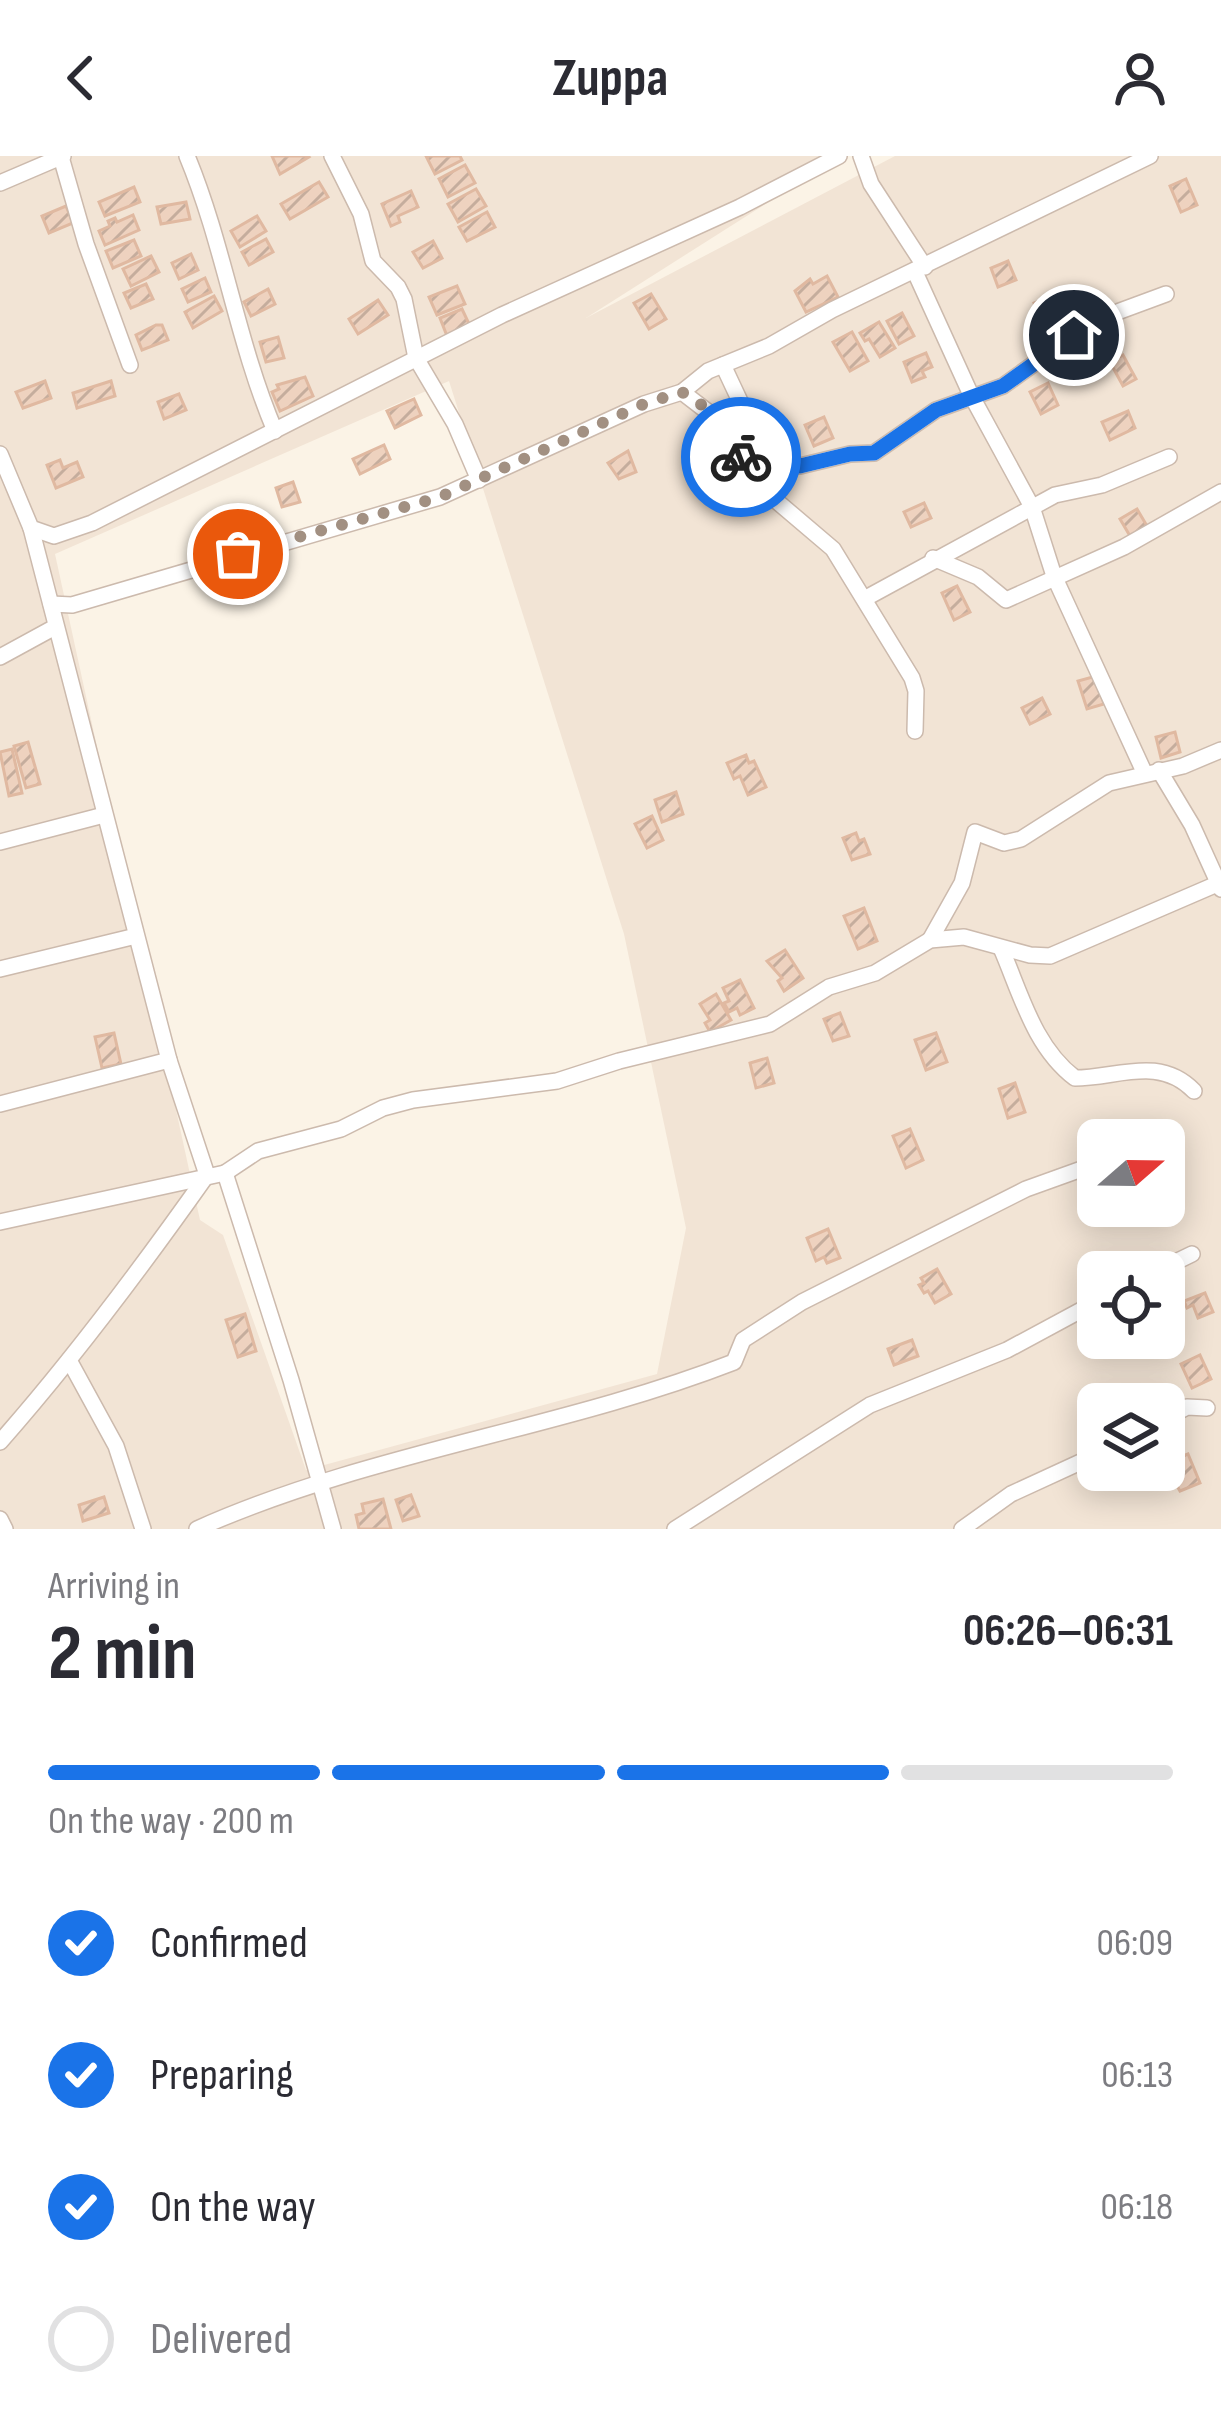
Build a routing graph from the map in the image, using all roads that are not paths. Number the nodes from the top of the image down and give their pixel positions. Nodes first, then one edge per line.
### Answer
1 (187, 156) edge
2 (332, 156) edge
3 (839, 156) edge
4 (860, 156) edge
5 (1150, 156) edge
6 (62, 157) edge
7 (0, 183) edge
8 (920, 269) junction
9 (1166, 294) dead end
10 (416, 358) junction
11 (130, 364) dead end
12 (723, 365) junction
13 (682, 392) junction
14 (971, 395) junction
15 (275, 431) junction
16 (0, 454) edge
17 (740, 457) junction
18 (1168, 457) dead end
19 (774, 464) junction
20 (479, 480) junction
21 (1221, 492) edge
22 (1033, 507) junction
23 (31, 528) junction
24 (933, 558) junction
25 (1054, 576) junction
26 (866, 598) junction
27 (51, 604) junction
28 (55, 627) junction
29 (0, 657) edge
30 (915, 731) dead end
31 (1221, 750) edge
32 (1152, 772) junction
33 (104, 815) junction
34 (0, 842) edge
35 (1219, 886) edge
36 (136, 936) junction
37 (930, 940) junction
38 (1001, 948) junction
39 (0, 969) edge
40 (169, 1060) junction
41 (1194, 1091) dead end
42 (0, 1104) edge
43 (1077, 1171) edge
44 (225, 1173) junction
45 (207, 1174) junction
46 (0, 1222) edge
47 (1192, 1254) dead end
48 (1185, 1257) edge
49 (1077, 1312) edge
50 (69, 1360) junction
51 (1207, 1408) dead end
52 (1185, 1410) edge
53 (0, 1442) edge
54 (1077, 1464) edge
55 (320, 1482) junction
56 (0, 1519) edge
57 (5, 1529) edge
58 (143, 1529) edge
59 (197, 1529) edge
60 (333, 1529) edge
61 (675, 1529) edge
62 (962, 1529) edge

1 - 15 street
2 - 10 street
3 - 10 street
4 - 8 street
5 - 8 street
6 - 7 street
6 - 11 street
8 - 12 street
8 - 14 street
9 - 14 street
10 - 15 street
10 - 20 street
12 - 13 street
12 - 19 street
13 - 17 street
13 - 20 street
14 - 19 street
14 - 22 street
15 - 23 street
16 - 23 street
17 - 19 street
17 - 26 street
18 - 22 street
20 - 27 street
21 - 25 street
22 - 24 street
22 - 25 street
23 - 27 street
24 - 25 street
24 - 26 street
25 - 32 street
26 - 30 street
27 - 28 street
28 - 29 street
28 - 33 street
31 - 32 street
32 - 35 street
32 - 37 street
33 - 34 street
33 - 36 street
35 - 38 street
36 - 39 street
36 - 40 street
37 - 38 street
37 - 44 street
38 - 41 street
40 - 42 street
40 - 45 street
43 - 55 street
44 - 45 street
44 - 55 street
45 - 46 street
45 - 50 street
47 - 48 street
49 - 61 street
50 - 53 street
50 - 58 street
51 - 52 street
54 - 62 street
55 - 59 street
55 - 60 street
56 - 57 street

